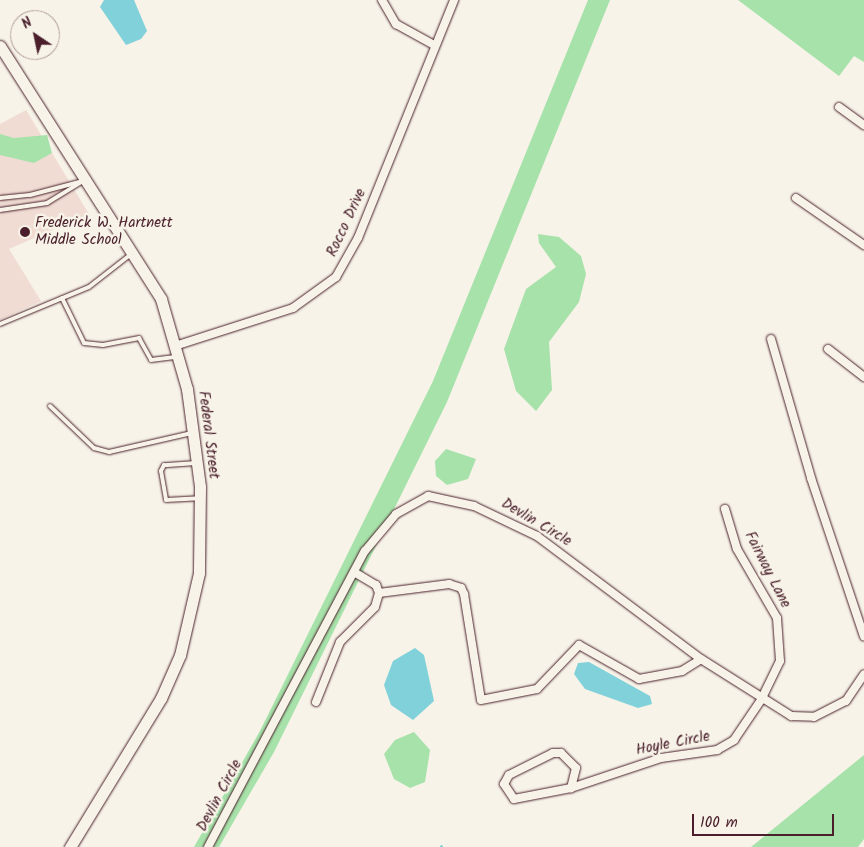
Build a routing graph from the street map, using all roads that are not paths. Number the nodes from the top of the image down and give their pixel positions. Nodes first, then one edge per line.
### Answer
1 (382, 0) edge
2 (454, 0) edge
3 (434, 45) junction
4 (0, 46) edge
5 (839, 107) dead end
6 (864, 125) edge
7 (85, 180) junction
8 (0, 198) edge
9 (796, 198) dead end
10 (0, 210) edge
11 (864, 245) edge
12 (133, 252) junction
13 (62, 298) junction
14 (0, 324) edge
15 (771, 339) dead end
16 (828, 349) dead end
17 (179, 351) junction
18 (864, 377) edge
19 (50, 406) dead end
20 (194, 432) junction
21 (198, 463) junction
22 (201, 498) junction
23 (725, 509) dead end
24 (354, 572) junction
25 (379, 593) junction
26 (864, 636) edge
27 (701, 659) junction
28 (864, 674) edge
29 (761, 700) junction
30 (316, 702) dead end
31 (571, 788) junction
32 (70, 847) edge
33 (208, 847) edge

1 - 3 street
2 - 3 street, Rocco Drive
3 - 17 street, Rocco Drive
4 - 7 street, Federal Street
5 - 6 street
7 - 8 lane
7 - 10 lane
7 - 12 street, Federal Street
9 - 11 street
12 - 13 lane
12 - 17 street, Federal Street
13 - 14 lane
13 - 17 lane
15 - 26 street
16 - 18 street
17 - 20 street, Federal Street
19 - 20 lane
20 - 21 street, Federal Street
21 - 22 street, Federal Street
21 - 22 lane
22 - 32 street, Federal Street
23 - 29 street, Fairway Lane
24 - 25 street
24 - 27 street, Devlin Circle
24 - 33 street, Devlin Circle
25 - 27 street
25 - 30 street
27 - 29 street, Devlin Circle
28 - 29 street, Devlin Circle
29 - 31 street, Hoyle Circle
31 - 31 street, Hoyle Circle

